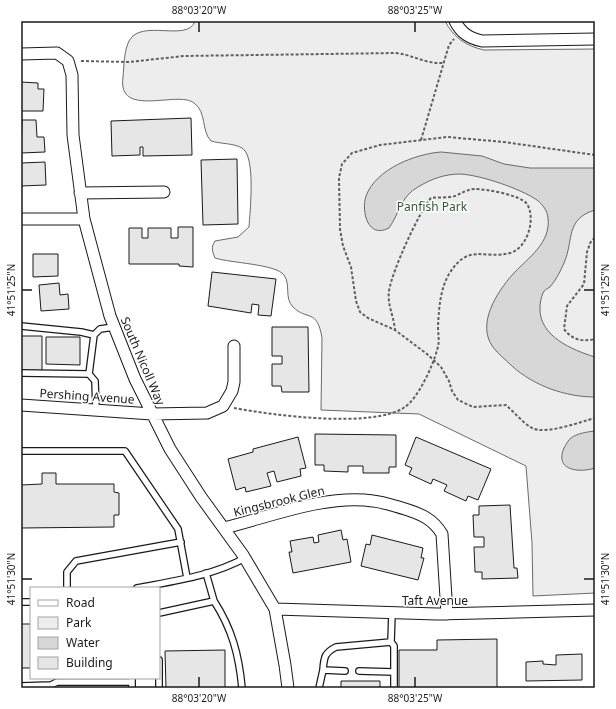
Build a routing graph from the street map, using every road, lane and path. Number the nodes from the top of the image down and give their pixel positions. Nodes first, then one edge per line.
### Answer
1 (458, 25) edge
2 (595, 39) edge
3 (21, 54) edge
4 (68, 61) junction
5 (443, 63) junction
6 (421, 140) junction
7 (595, 155) edge
8 (164, 192) dead end
9 (80, 193) junction
10 (84, 219) junction
11 (21, 220) edge
12 (595, 238) edge
13 (21, 326) edge
14 (114, 327) junction
15 (395, 330) junction
16 (94, 335) junction
17 (595, 339) edge
18 (234, 346) dead end
19 (434, 360) junction
20 (21, 373) edge
21 (89, 374) junction
22 (21, 405) edge
23 (222, 406) junction
24 (96, 410) junction
25 (152, 414) junction
26 (595, 418) edge
27 (21, 451) edge
28 (224, 528) junction
29 (181, 542) junction
30 (245, 558) junction
31 (206, 573) junction
32 (187, 578) junction
33 (66, 587) edge
34 (142, 587) edge
35 (214, 601) junction
36 (275, 609) junction
37 (595, 610) edge
38 (160, 613) edge
39 (392, 613) junction
40 (447, 614) junction
41 (391, 642) junction
42 (323, 670) junction
43 (345, 671) dead end
44 (360, 671) dead end
45 (394, 672) junction
46 (54, 683) edge
47 (132, 683) edge
48 (21, 686) edge
49 (242, 688) edge
50 (288, 688) edge
51 (319, 688) edge
52 (394, 688) edge

1 - 2 street
1 - 5 path
3 - 4 street
4 - 5 path
4 - 9 street, South Nicoll Way
5 - 6 path
6 - 7 path
6 - 15 path
8 - 9 street
9 - 10 street, South Nicoll Way
10 - 11 street
10 - 14 street, South Nicoll Way
12 - 17 path
13 - 16 lane
14 - 16 lane
14 - 25 street, South Nicoll Way
15 - 19 path
15 - 19 path
16 - 21 lane
18 - 23 street
19 - 23 path
19 - 26 path
20 - 21 lane
21 - 24 lane
22 - 24 street, Pershing Avenue
23 - 25 street, Pershing Avenue
24 - 25 street, Pershing Avenue
25 - 28 street, South Nicoll Way
27 - 29 lane
28 - 30 street, South Nicoll Way
28 - 40 street, Kingsbrook Glen
29 - 32 lane
29 - 33 lane
30 - 31 lane
30 - 36 street, South Nicoll Way
31 - 32 lane
31 - 35 lane
32 - 34 lane
35 - 38 lane
35 - 49 lane
36 - 39 street, Taft Avenue
36 - 50 street, South Nicoll Way
37 - 40 street, Taft Avenue
39 - 40 street, Taft Avenue
39 - 41 lane
41 - 42 lane
41 - 45 lane
42 - 43 lane
42 - 51 lane
44 - 45 lane
45 - 52 lane
46 - 47 lane
46 - 48 lane

